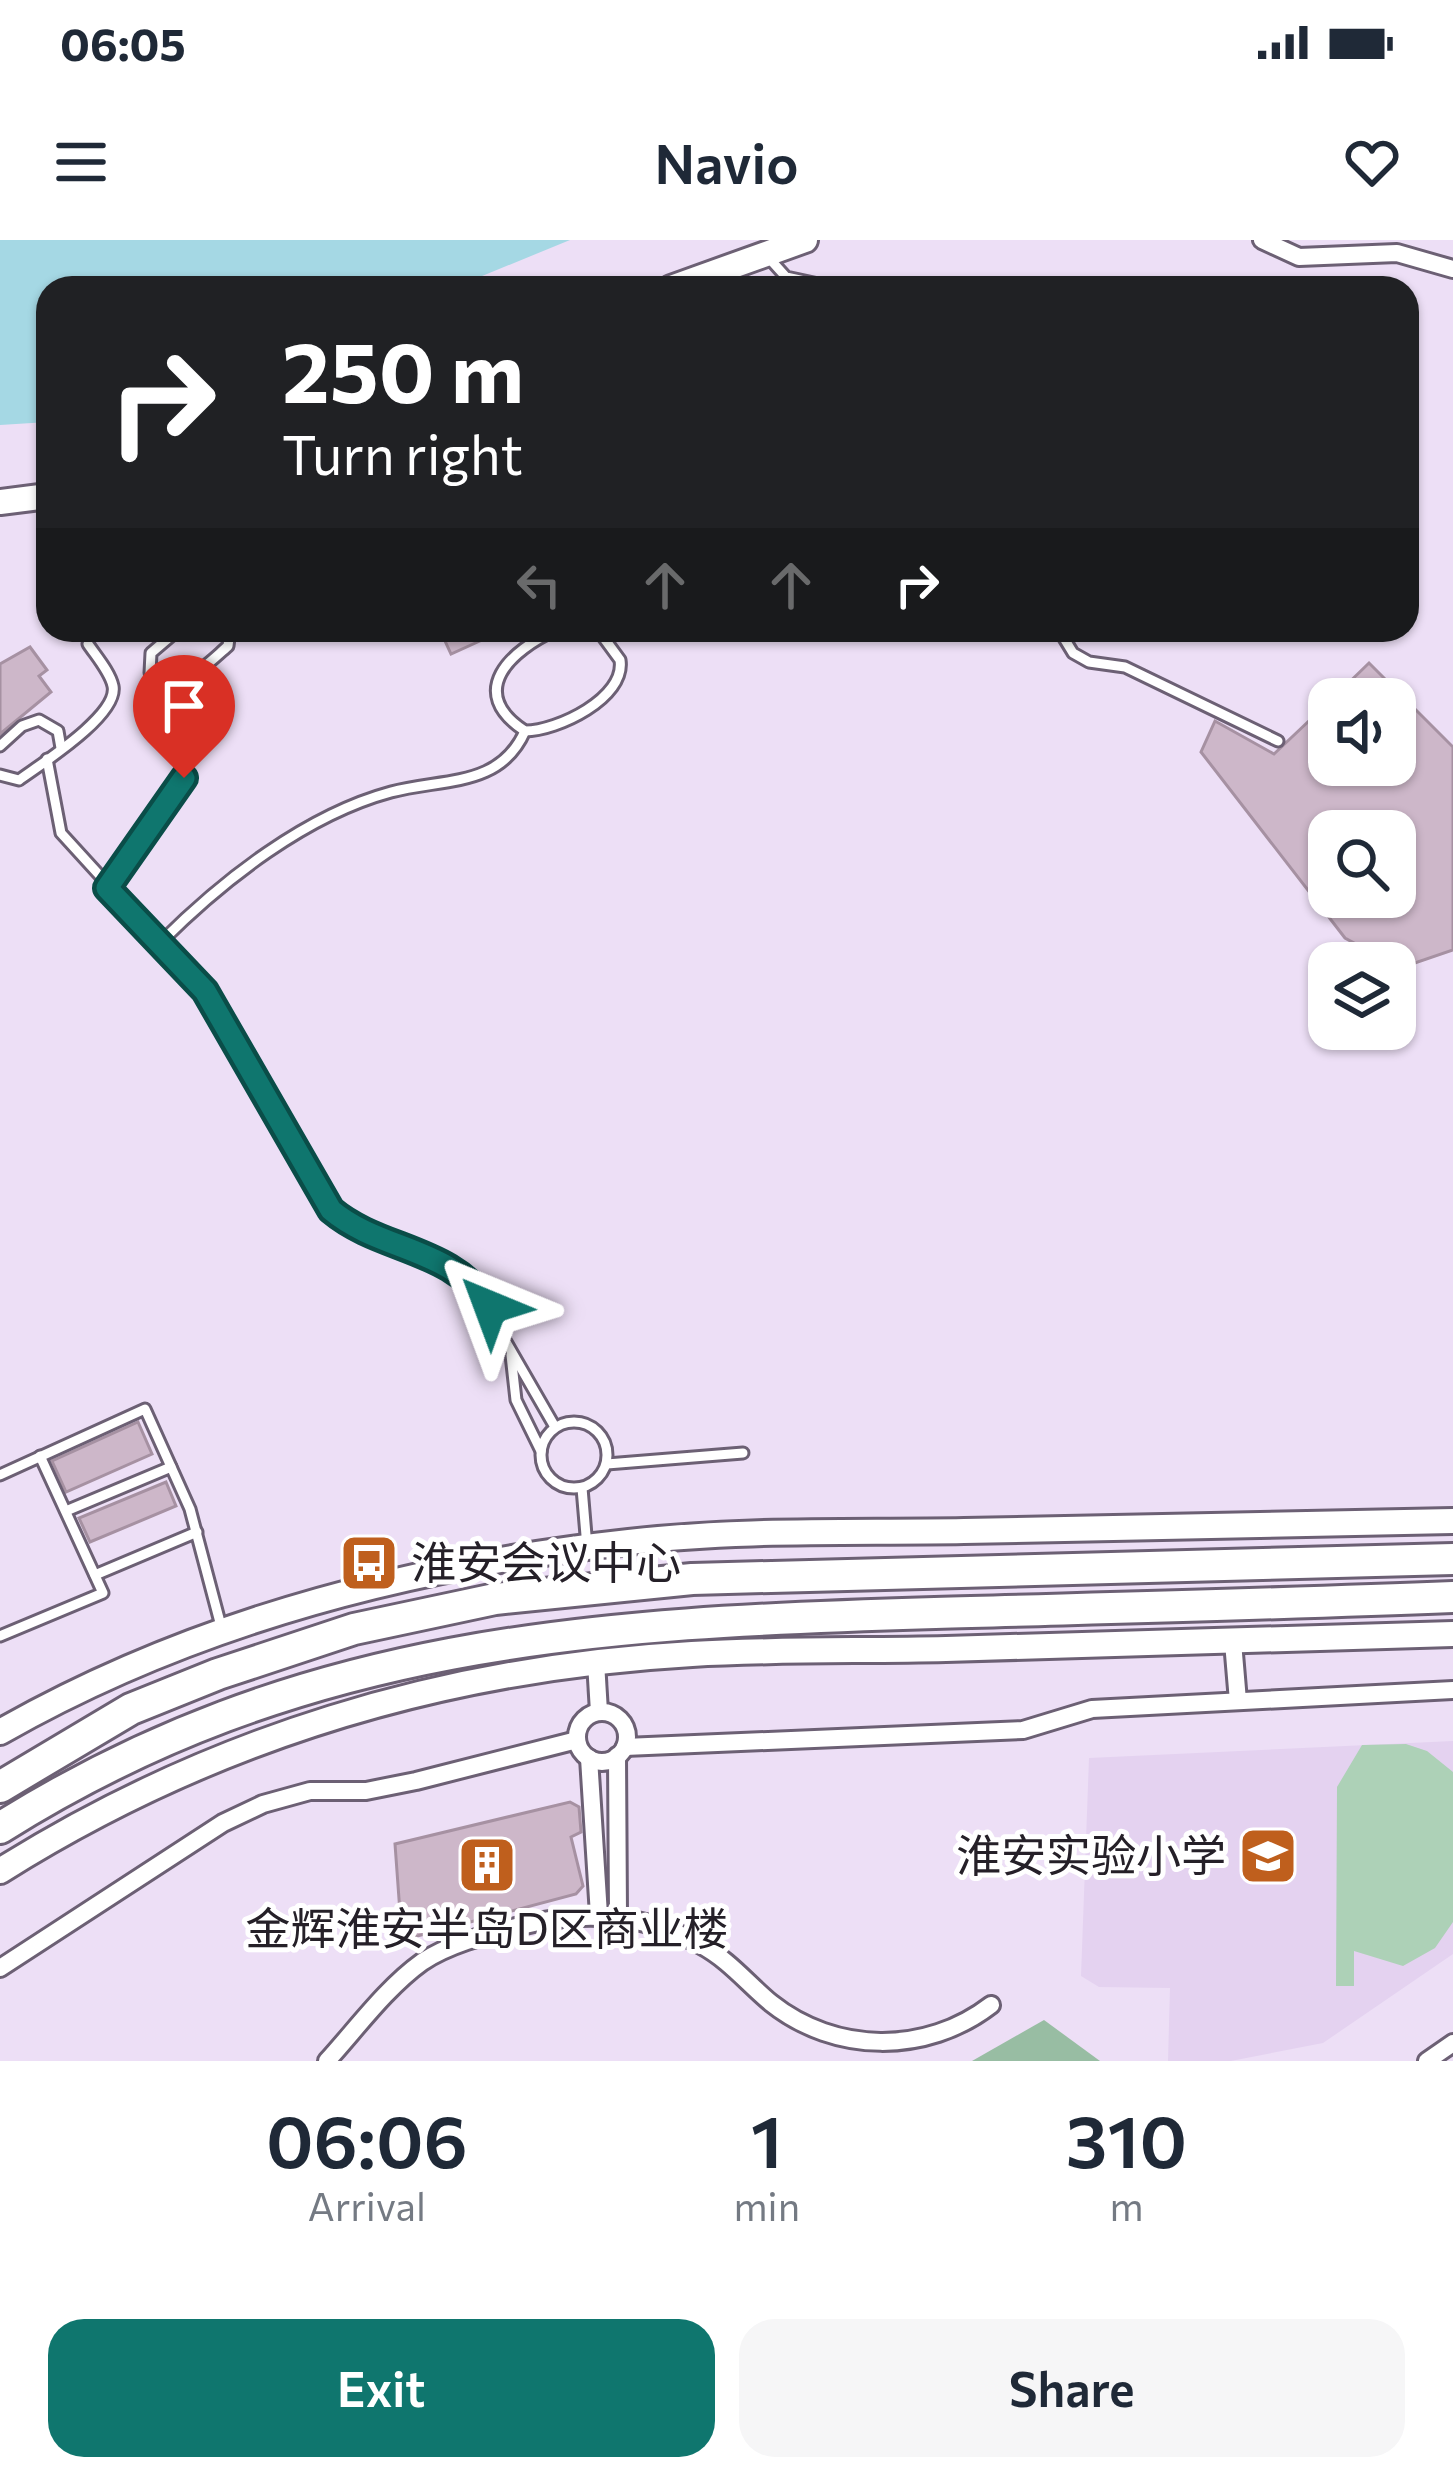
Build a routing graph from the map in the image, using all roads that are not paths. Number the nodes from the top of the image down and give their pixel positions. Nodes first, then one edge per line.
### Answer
1 (805, 240) edge
2 (1262, 240) edge
3 (765, 253) junction
4 (1453, 269) edge
5 (703, 276) edge
6 (785, 276) edge
7 (36, 498) edge
8 (0, 502) edge
9 (164, 642) edge
10 (228, 642) edge
11 (532, 642) edge
12 (609, 642) edge
13 (1066, 642) edge
14 (88, 644) dead end
15 (182, 681) junction
16 (525, 731) junction
17 (1277, 741) dead end
18 (0, 746) edge
19 (61, 748) junction
20 (47, 759) junction
21 (0, 775) edge
22 (107, 888) junction
23 (161, 942) junction
24 (511, 1355) junction
25 (555, 1427) junction
26 (541, 1451) junction
27 (743, 1453) dead end
28 (40, 1456) junction
29 (607, 1464) junction
30 (171, 1467) junction
31 (0, 1475) edge
32 (582, 1487) junction
33 (66, 1511) junction
34 (1453, 1521) edge
35 (196, 1532) junction
36 (587, 1547) junction
37 (1453, 1558) edge
38 (95, 1575) junction
39 (590, 1578) dead end
40 (1453, 1597) edge
41 (222, 1630) junction
42 (1453, 1634) edge
43 (0, 1636) edge
44 (1232, 1642) junction
45 (596, 1653) junction
46 (1453, 1690) edge
47 (1238, 1701) junction
48 (599, 1712) junction
49 (0, 1732) edge
50 (577, 1740) junction
51 (621, 1752) junction
52 (590, 1759) junction
53 (0, 1787) edge
54 (0, 1828) edge
55 (0, 1871) edge
56 (608, 1915) junction
57 (0, 1968) edge
58 (991, 2005) dead end
59 (1453, 2044) edge
60 (327, 2061) edge
61 (1427, 2061) edge

1 - 3 main road
2 - 4 street
3 - 5 main road
3 - 6 lane
7 - 8 main road
9 - 15 lane
10 - 15 lane
11 - 16 lane
12 - 16 lane
13 - 17 lane
14 - 19 lane
15 - 22 lane
16 - 23 lane
18 - 19 lane
19 - 20 lane
20 - 21 lane
20 - 22 lane
22 - 23 lane
23 - 24 lane
24 - 25 lane
24 - 26 lane
25 - 26 lane
25 - 29 lane
26 - 32 lane
27 - 29 lane
28 - 30 lane
28 - 31 lane
28 - 33 lane
29 - 32 lane
30 - 33 lane
30 - 35 lane
32 - 36 lane
33 - 38 lane
34 - 36 main road
35 - 38 lane
35 - 41 lane
36 - 39 main road
36 - 41 main road
37 - 53 highway
38 - 43 lane
40 - 54 highway
41 - 49 main road
42 - 44 main road
44 - 45 main road
44 - 47 street
45 - 48 street
45 - 55 main road
46 - 47 street
47 - 51 street
48 - 50 street
48 - 51 street
50 - 52 street
50 - 57 street
51 - 52 street
51 - 56 street
52 - 56 street
56 - 58 street
56 - 60 street
59 - 61 street

